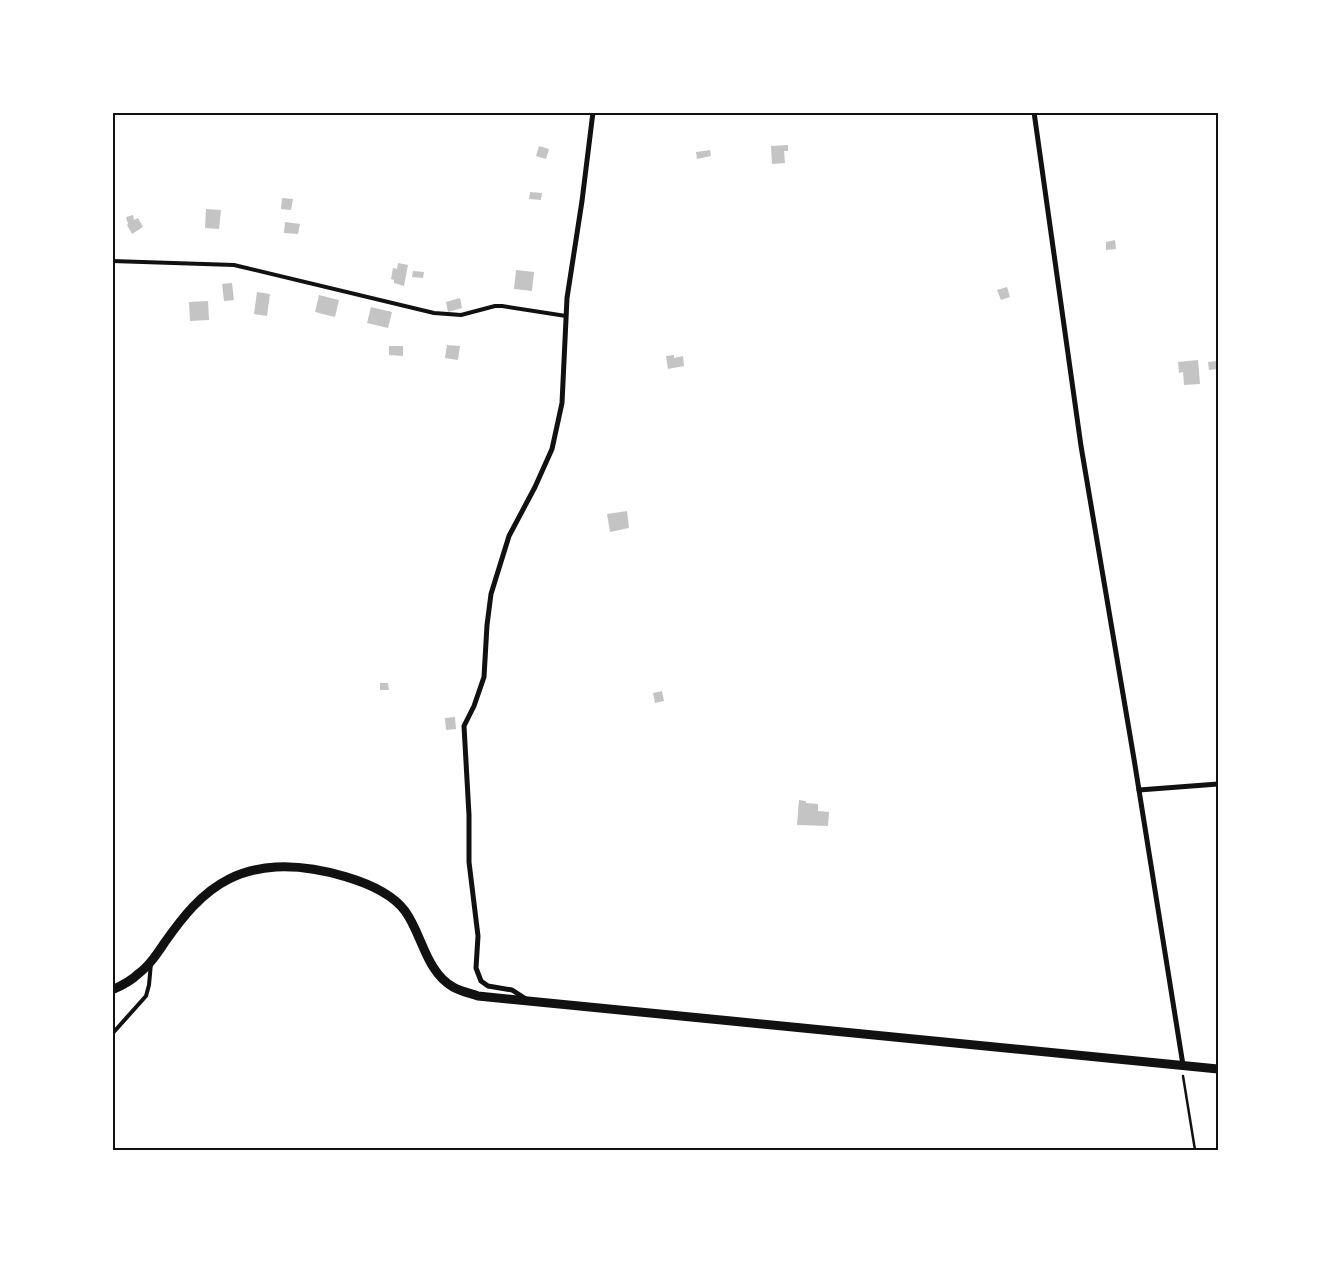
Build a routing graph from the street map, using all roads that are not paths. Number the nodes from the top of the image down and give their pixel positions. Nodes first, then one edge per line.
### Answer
1 (593, 112) edge
2 (1034, 112) edge
3 (112, 261) edge
4 (566, 316) junction
5 (1218, 784) edge
6 (1139, 790) junction
7 (151, 961) junction
8 (112, 990) edge
9 (528, 1000) junction
10 (112, 1034) edge
11 (1183, 1065) junction
12 (1218, 1069) edge

1 - 4 street
2 - 6 street
3 - 4 lane
4 - 9 street
5 - 6 street
6 - 11 street
7 - 8 street
7 - 9 street
7 - 10 lane
9 - 11 street
11 - 12 street

